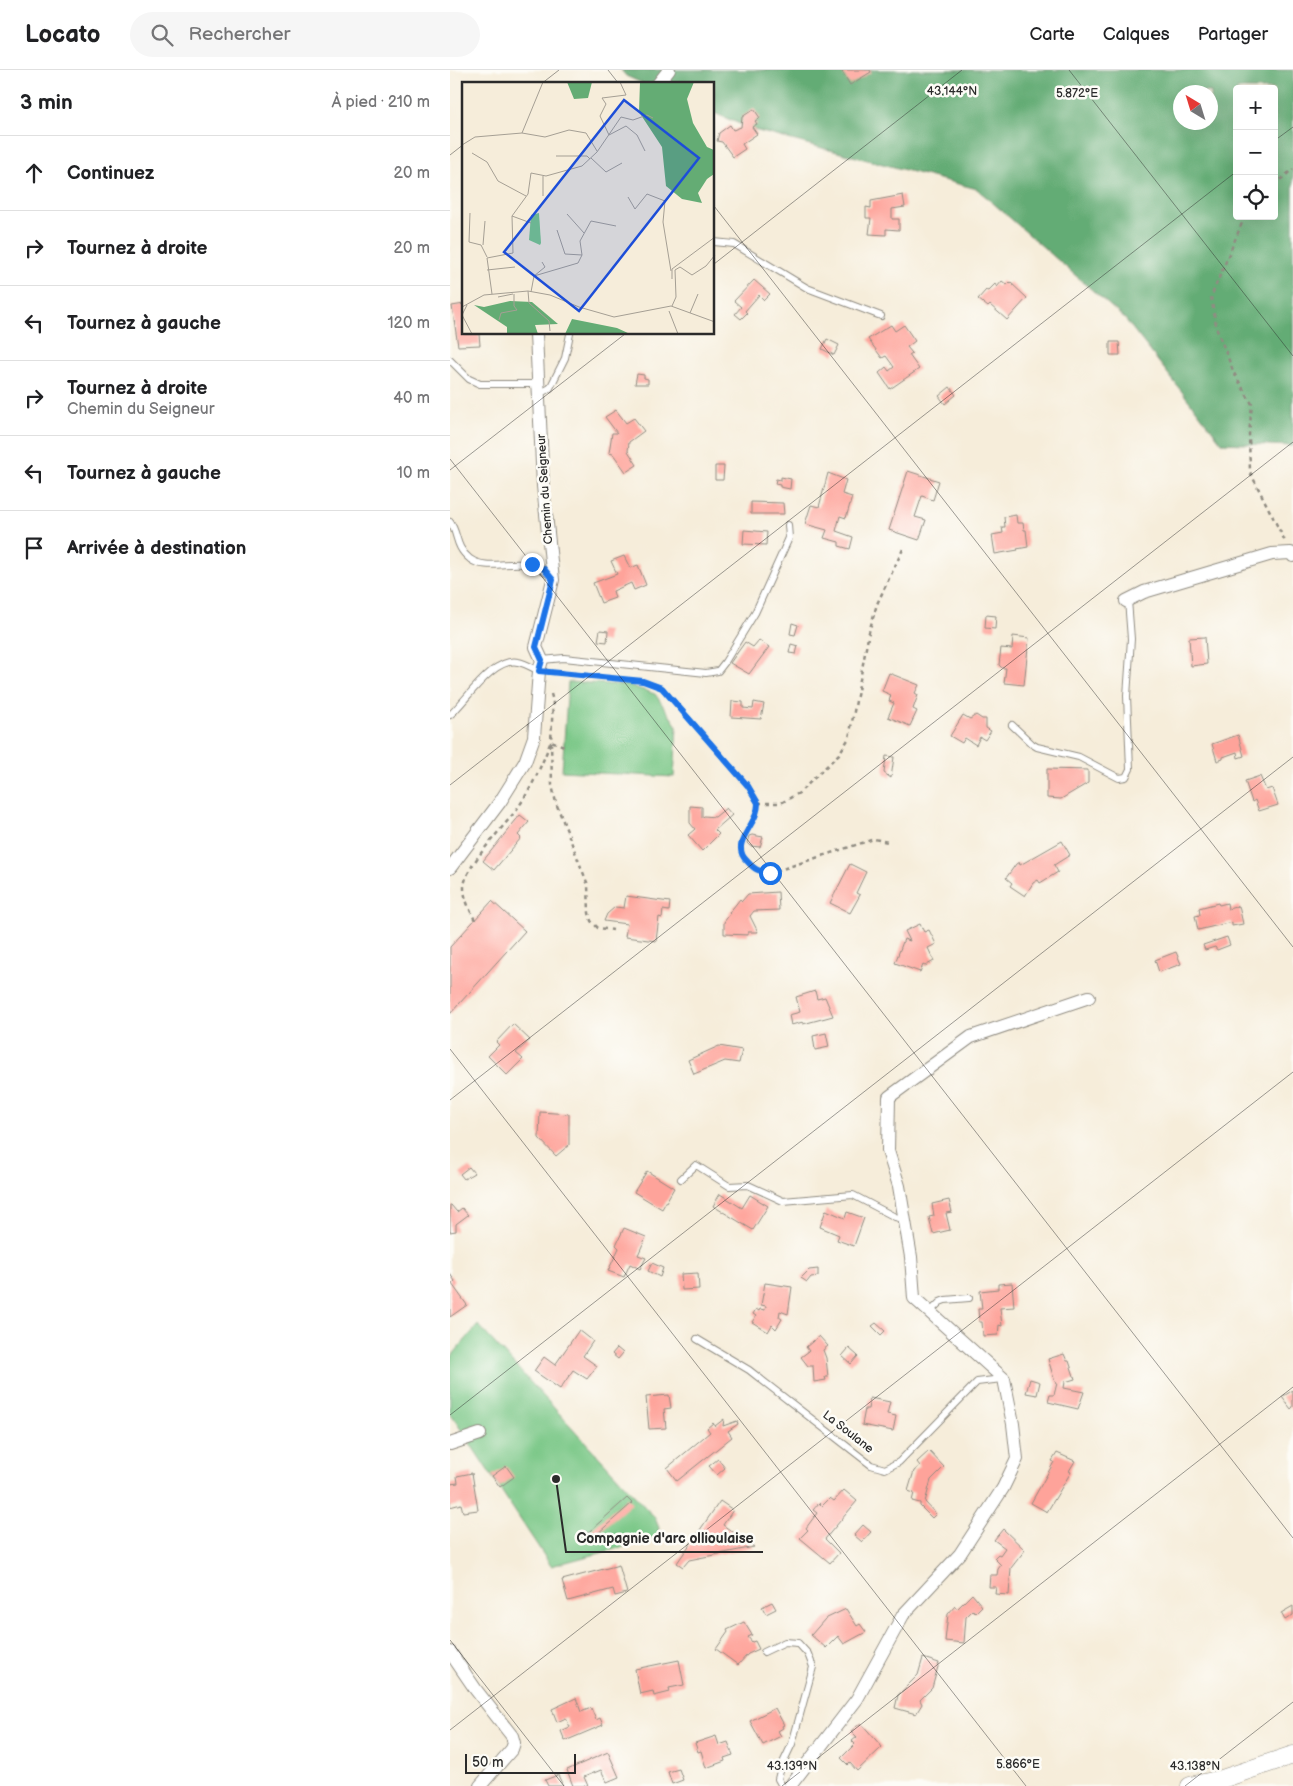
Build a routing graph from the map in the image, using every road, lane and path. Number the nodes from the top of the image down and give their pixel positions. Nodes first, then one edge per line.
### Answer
1 (669, 70) edge
2 (660, 82) edge
3 (1293, 169) edge
4 (1278, 182) edge
5 (1243, 220) edge
6 (715, 242) edge
7 (881, 316) dead end
8 (536, 335) edge
9 (570, 335) edge
10 (450, 360) edge
11 (539, 394) junction
12 (450, 522) edge
13 (788, 525) dead end
14 (904, 547) dead end
15 (1292, 555) edge
16 (553, 580) junction
17 (1127, 600) joint
18 (541, 666) junction
19 (450, 715) edge
20 (1012, 725) dead end
21 (550, 741) junction
22 (564, 746) dead end
23 (758, 803) junction
24 (888, 842) dead end
25 (450, 868) edge
26 (474, 920) dead end
27 (613, 930) dead end
28 (1089, 997) dead end
29 (681, 1179) dead end
30 (904, 1219) junction
31 (969, 1298) dead end
32 (930, 1312) junction
33 (697, 1339) dead end
34 (1004, 1379) junction
35 (480, 1434) dead end
36 (450, 1444) edge
37 (450, 1652) edge
38 (764, 1652) dead end
39 (1293, 1755) edge
40 (480, 1786) edge
41 (782, 1786) edge
42 (790, 1786) edge
43 (1190, 1786) edge

1 - 2 street
3 - 4 path
5 - 15 path
6 - 7 lane
8 - 11 street, Chemin du Seigneur
9 - 11 lane
10 - 11 lane
11 - 16 street, Chemin du Seigneur
12 - 16 lane
13 - 18 lane
14 - 23 path
15 - 17 street
16 - 18 street, Chemin du Seigneur
17 - 20 lane
18 - 19 lane
18 - 23 path
18 - 25 street, Chemin du Seigneur
21 - 22 path
21 - 26 path
21 - 27 path
23 - 24 path
28 - 30 street
29 - 30 lane
30 - 32 street
31 - 32 lane
32 - 34 street
33 - 34 lane, La Soulane
34 - 42 street
35 - 36 street
37 - 40 street
38 - 41 lane
39 - 43 main road

